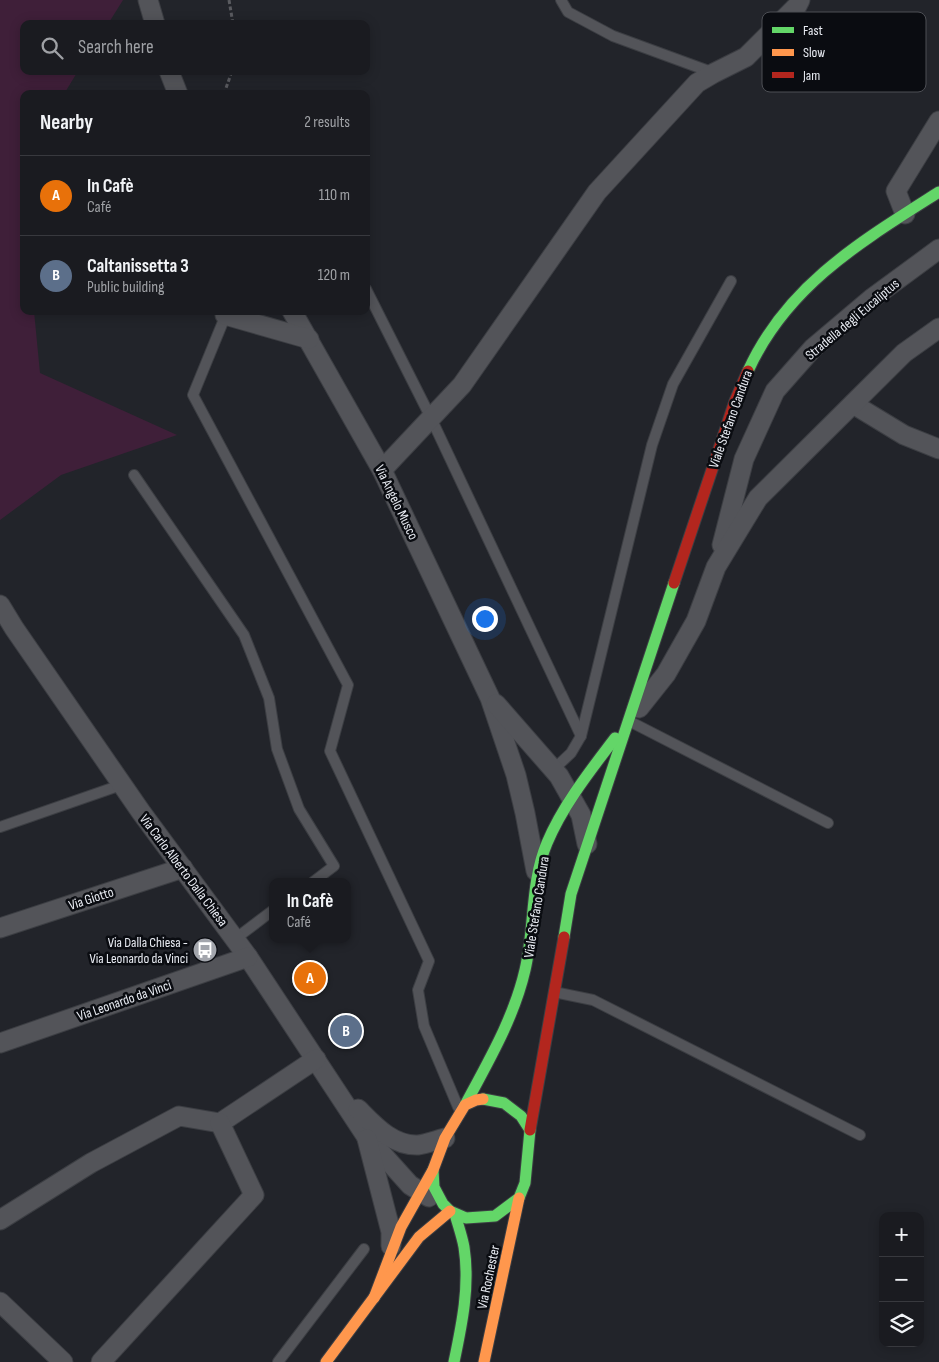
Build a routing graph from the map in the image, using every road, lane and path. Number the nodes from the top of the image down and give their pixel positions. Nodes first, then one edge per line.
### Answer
1 (148, 0) edge
2 (229, 0) edge
3 (561, 0) edge
4 (800, 0) edge
5 (791, 12) edge
6 (154, 20) edge
7 (232, 20) edge
8 (762, 41) edge
9 (714, 73) junction
10 (171, 75) edge
11 (231, 75) edge
12 (176, 90) edge
13 (225, 90) edge
14 (939, 121) edge
15 (939, 192) edge
16 (905, 214) junction
17 (939, 249) edge
18 (732, 281) dead end
19 (370, 297) edge
20 (225, 315) edge
21 (232, 315) edge
22 (294, 315) edge
23 (939, 328) edge
24 (309, 339) junction
25 (853, 404) junction
26 (431, 418) junction
27 (939, 449) edge
28 (382, 470) junction
29 (134, 475) dead end
30 (716, 566) junction
31 (0, 605) edge
32 (490, 698) junction
33 (628, 721) junction
34 (581, 736) junction
35 (554, 769) junction
36 (121, 784) junction
37 (572, 798) junction
38 (828, 823) dead end
39 (0, 827) edge
40 (587, 846) junction
41 (183, 868) junction
42 (318, 878) edge
43 (537, 879) junction
44 (269, 914) edge
45 (0, 928) edge
46 (235, 939) junction
47 (248, 957) junction
48 (554, 992) junction
49 (0, 1043) edge
50 (316, 1059) junction
51 (332, 1084) junction
52 (463, 1109) junction
53 (220, 1124) junction
54 (530, 1130) junction
55 (860, 1135) dead end
56 (366, 1136) junction
57 (446, 1138) junction
58 (433, 1170) junction
59 (420, 1193) junction
60 (519, 1198) junction
61 (449, 1210) junction
62 (0, 1220) edge
63 (364, 1249) dead end
64 (391, 1253) junction
65 (374, 1298) junction
66 (0, 1302) edge
67 (63, 1362) edge
68 (101, 1362) edge
69 (278, 1362) edge
70 (326, 1362) edge
71 (454, 1362) edge
72 (484, 1362) edge

1 - 6 street
2 - 7 path
3 - 9 lane
4 - 5 street
8 - 9 street
9 - 26 street
10 - 12 street
11 - 13 path
14 - 16 street
15 - 16 main road, Viale Stefano Candura
16 - 33 main road, Viale Stefano Candura
17 - 30 street, Stradella degli Eucaliptus
18 - 34 lane
19 - 26 lane
20 - 52 lane
21 - 24 street
22 - 24 street, Via Angelo Musco
23 - 25 street
24 - 28 street, Via Angelo Musco
25 - 27 street
25 - 30 street
26 - 28 street
26 - 34 lane
28 - 32 street, Via Angelo Musco
29 - 42 lane
30 - 33 street
31 - 36 street, Via Carlo Alberto Dalla Chiesa
32 - 35 street
32 - 43 street
33 - 37 main road, Viale Stefano Candura
33 - 38 lane
33 - 40 main road, Viale Stefano Candura
34 - 35 lane
35 - 37 street
36 - 39 lane
36 - 41 street, Via Carlo Alberto Dalla Chiesa
37 - 40 street
37 - 43 main road, Viale Stefano Candura
40 - 48 main road, Viale Stefano Candura
41 - 45 street, Via Giotto
41 - 46 street, Via Carlo Alberto Dalla Chiesa
43 - 52 main road, Viale Stefano Candura
44 - 46 lane
46 - 47 street, Via Carlo Alberto Dalla Chiesa
47 - 49 street, Via Leonardo da Vinci
47 - 50 street, Via Carlo Alberto Dalla Chiesa
48 - 54 main road, Viale Stefano Candura
48 - 55 lane
50 - 51 street, Via Carlo Alberto Dalla Chiesa
50 - 53 street
51 - 56 street, Via Carlo Alberto Dalla Chiesa
51 - 57 street
52 - 54 main road
52 - 57 main road
53 - 62 street
53 - 68 street
54 - 60 main road
56 - 59 street
56 - 64 street
57 - 58 main road
58 - 59 main road
58 - 61 main road
59 - 61 street
59 - 64 main road
60 - 61 main road
60 - 72 main road, Via Rochester
61 - 65 main road
61 - 71 main road, Via Rochester
63 - 69 lane
64 - 65 main road
65 - 70 main road
66 - 67 street

